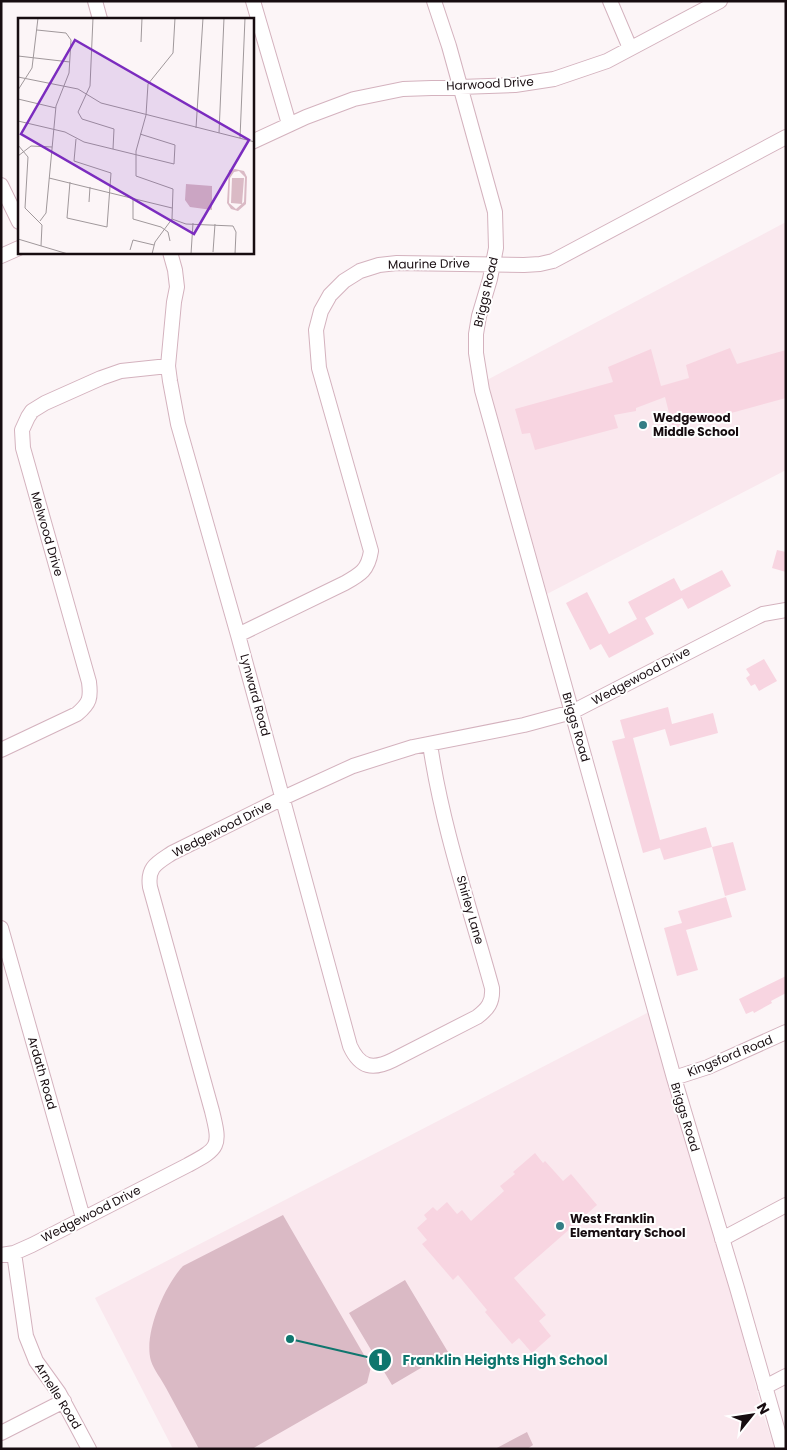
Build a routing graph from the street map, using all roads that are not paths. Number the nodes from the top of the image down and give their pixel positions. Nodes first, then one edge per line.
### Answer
1 (95, 1) edge
2 (252, 1) edge
3 (434, 1) edge
4 (610, 1) edge
5 (720, 1) edge
6 (100, 18) edge
7 (630, 48) junction
8 (459, 87) junction
9 (289, 124) junction
10 (786, 137) edge
11 (254, 141) edge
12 (1, 185) edge
13 (18, 220) edge
14 (18, 248) edge
15 (171, 254) edge
16 (1, 256) edge
17 (493, 264) junction
18 (168, 366) junction
19 (786, 610) edge
20 (238, 635) junction
21 (572, 712) junction
22 (430, 744) junction
23 (1, 750) edge
24 (283, 798) junction
25 (2, 933) edge
26 (786, 1032) edge
27 (428, 1042) joint
28 (674, 1078) junction
29 (786, 1205) edge
30 (83, 1218) junction
31 (722, 1239) junction
32 (8, 1254) edge
33 (786, 1376) edge
34 (765, 1387) junction
35 (64, 1402) junction
36 (1, 1433) edge
37 (89, 1449) edge
38 (783, 1449) edge

1 - 6 street
2 - 9 street
3 - 8 street, Briggs Road
4 - 7 street
5 - 7 street, Harwood Drive
7 - 8 street, Harwood Drive
8 - 9 street, Harwood Drive
8 - 17 street, Briggs Road
9 - 11 street, Harwood Drive
10 - 17 street, Maurine Drive
12 - 13 street
14 - 16 street
15 - 18 street, Lynward Road
17 - 20 street, Maurine Drive
17 - 21 street, Briggs Road
18 - 20 street, Lynward Road
18 - 23 street, Melwood Drive
19 - 21 street, Wedgewood Drive
20 - 24 street, Lynward Road
21 - 22 street, Wedgewood Drive
21 - 28 street, Briggs Road
22 - 24 street, Wedgewood Drive
22 - 27 street, Shirley Lane
24 - 27 street, Lynward Road
24 - 30 street, Wedgewood Drive
25 - 30 street, Ardath Road
26 - 28 street, Kingsford Road
28 - 31 street, Briggs Road
29 - 31 street
30 - 32 street, Wedgewood Drive
31 - 34 street, Briggs Road
32 - 35 street, Arnelle Road
33 - 34 street
34 - 38 street, Briggs Road
35 - 36 street
35 - 37 street, Arnelle Road

